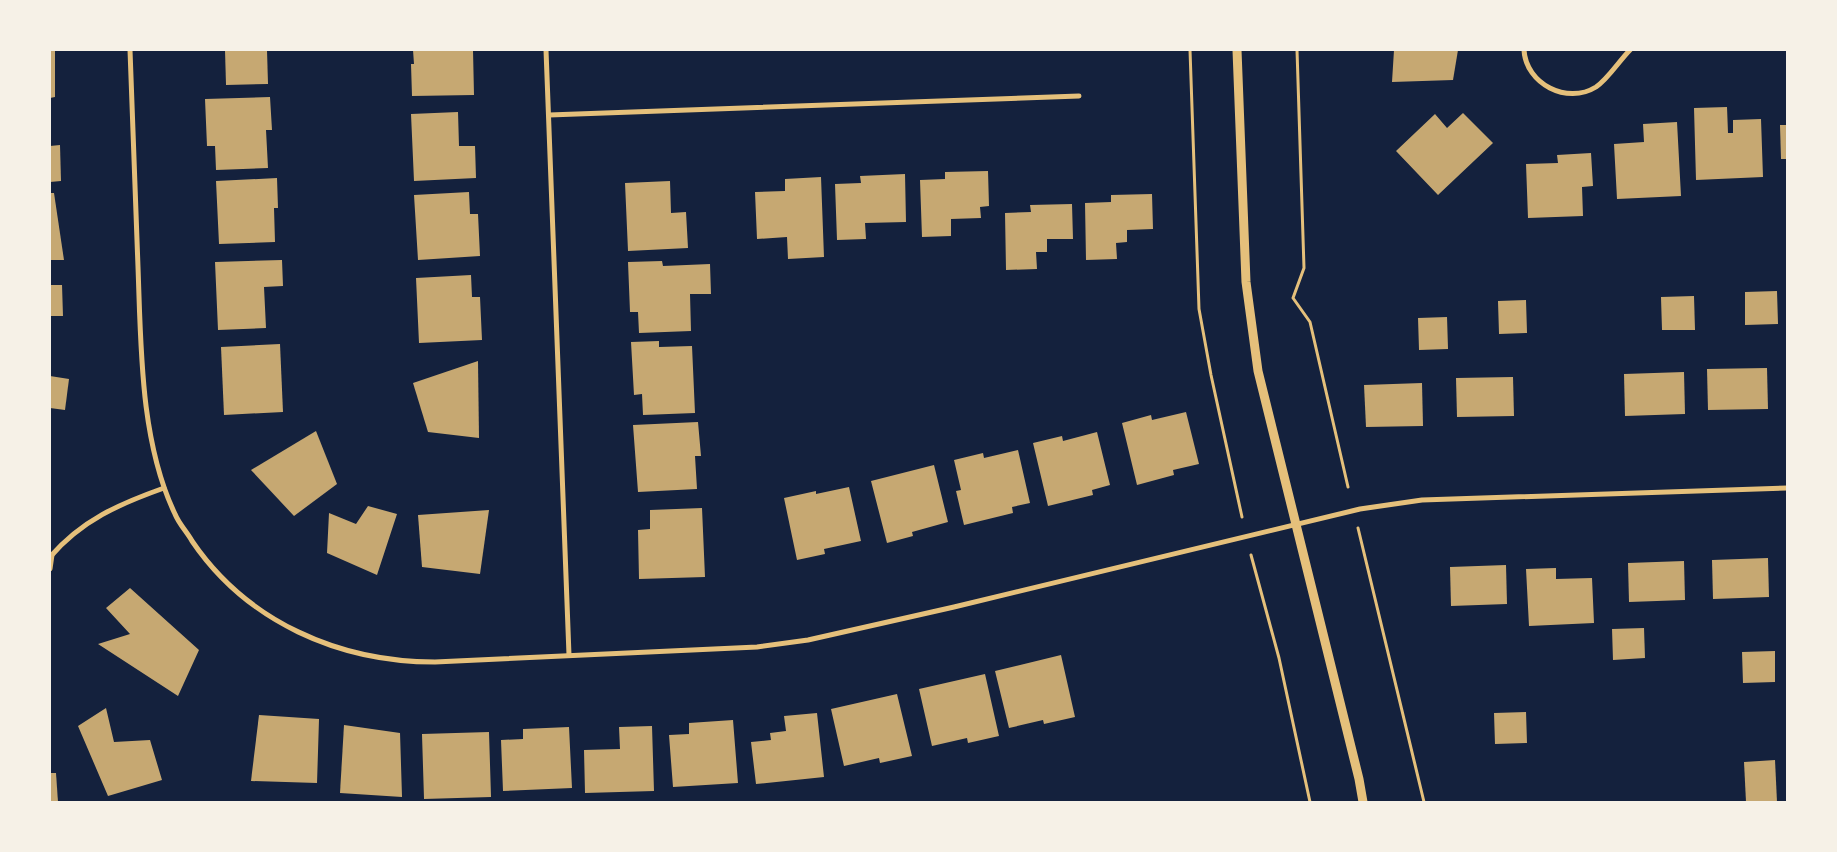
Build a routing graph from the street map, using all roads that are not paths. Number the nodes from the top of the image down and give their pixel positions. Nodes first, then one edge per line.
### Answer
1 (130, 50) edge
2 (546, 50) edge
3 (1237, 50) edge
4 (1524, 50) edge
5 (1630, 50) edge
6 (1079, 96) dead end
7 (549, 115) junction
8 (164, 488) junction
9 (1787, 488) edge
10 (1296, 525) junction
11 (51, 556) edge
12 (50, 569) edge
13 (569, 655) junction
14 (1362, 802) edge

1 - 8 street
2 - 7 street
3 - 10 street
4 - 5 street
6 - 7 street
7 - 13 street
8 - 11 street
8 - 13 street
9 - 10 street
10 - 13 street
10 - 14 street
11 - 12 street

